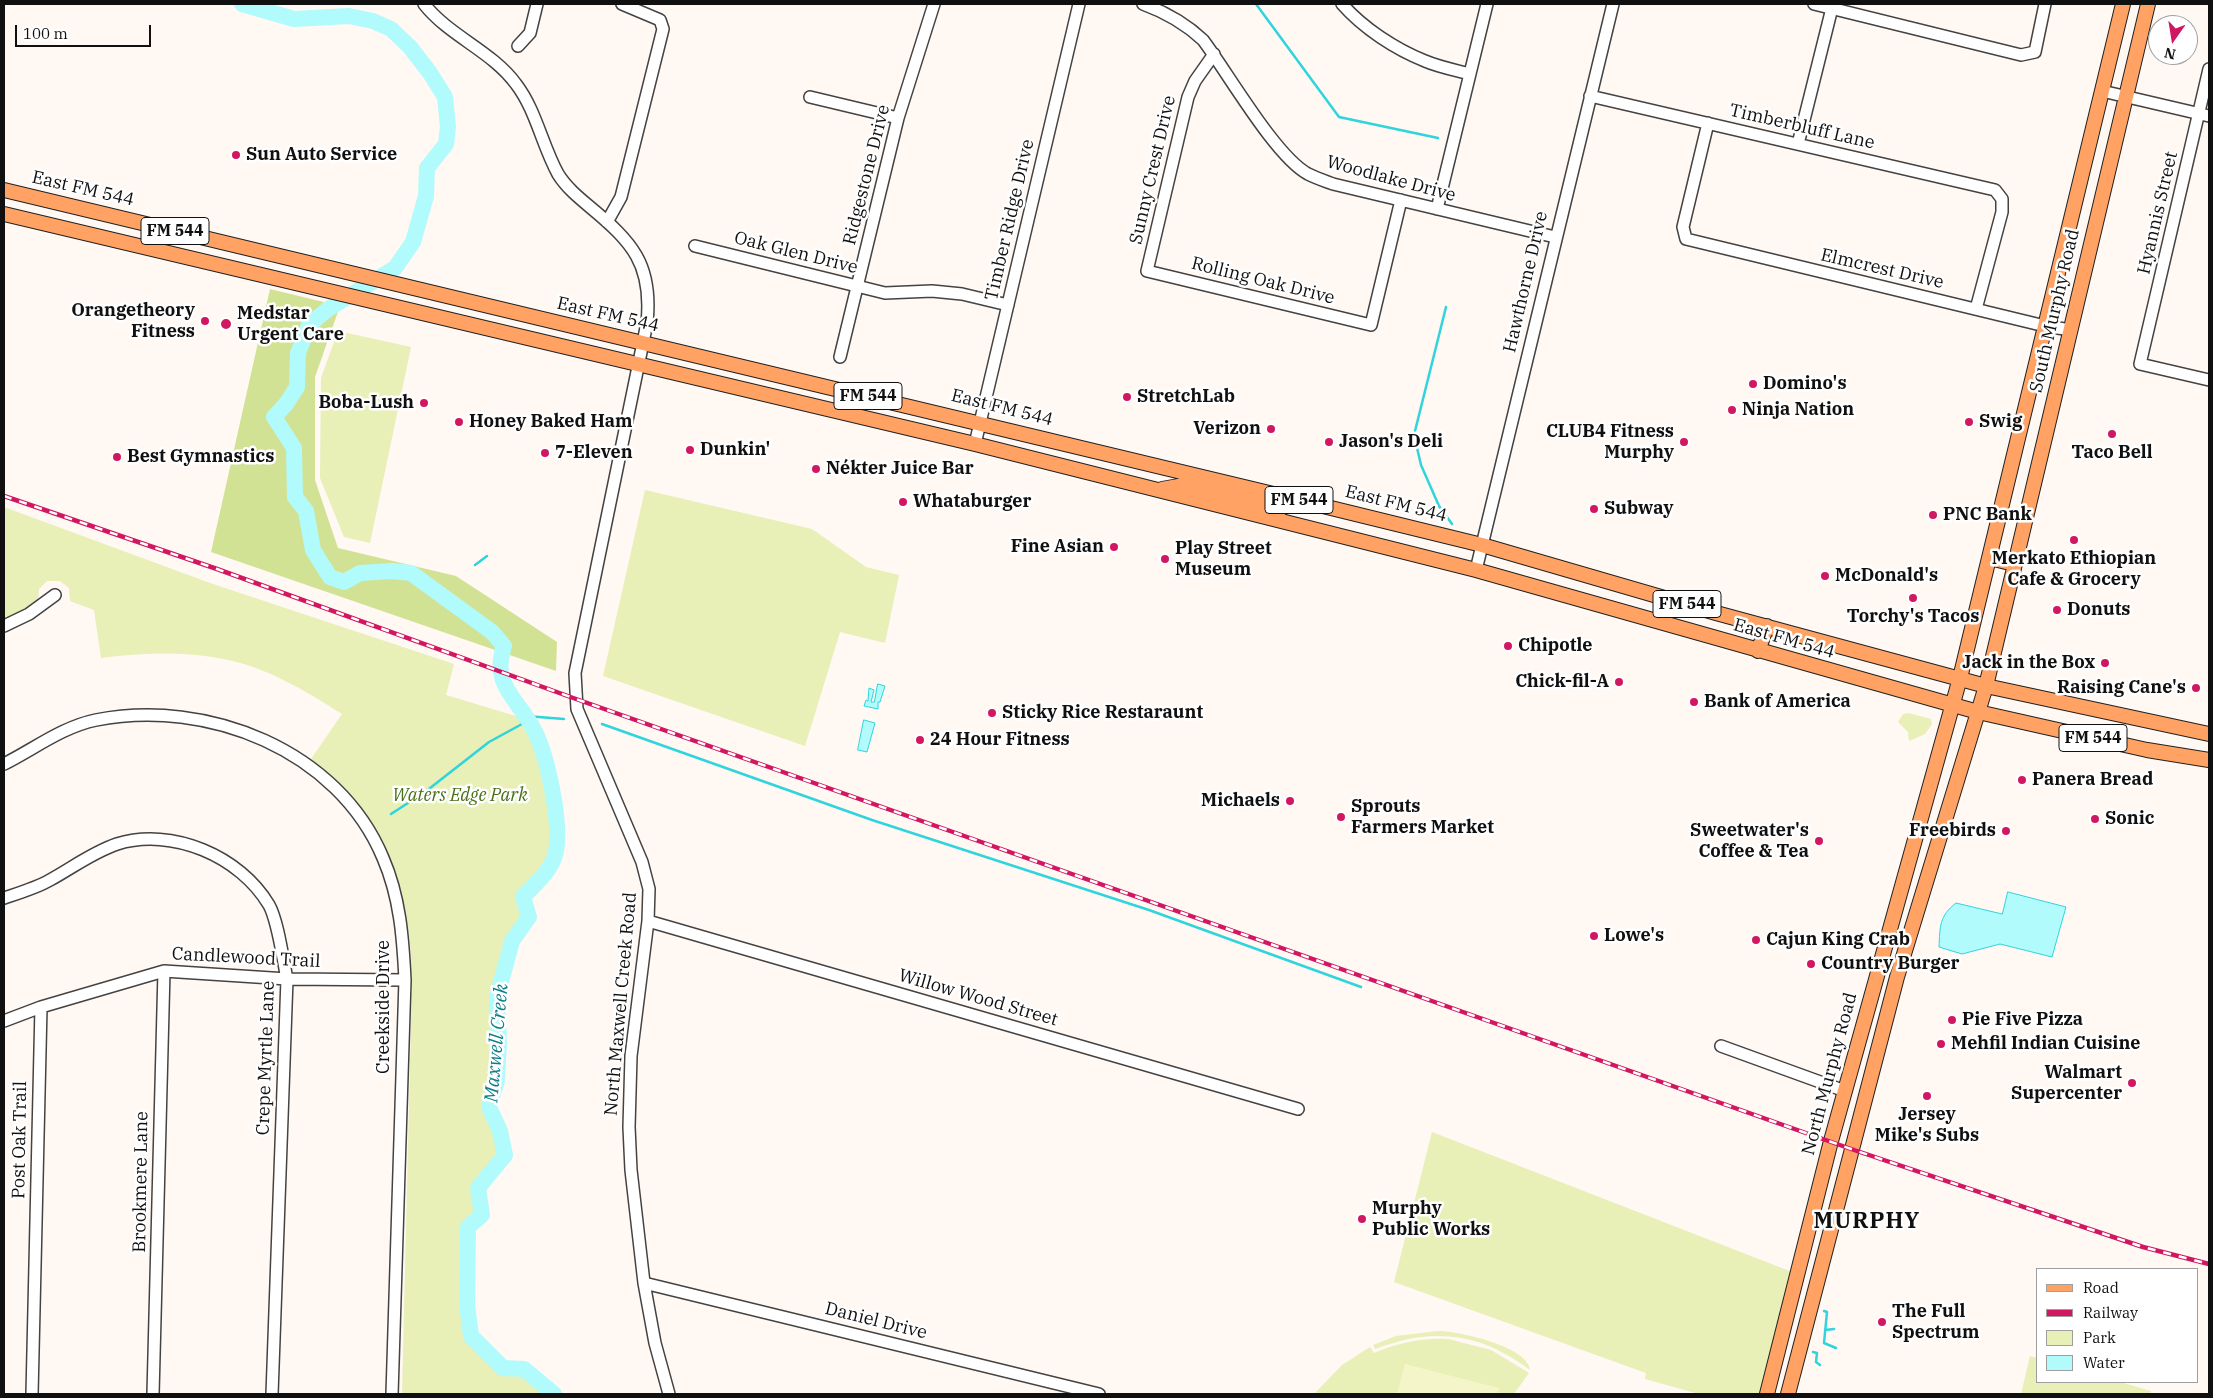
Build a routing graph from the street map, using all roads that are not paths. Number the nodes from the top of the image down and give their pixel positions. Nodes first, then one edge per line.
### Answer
1 (424, 4) edge
2 (537, 4) edge
3 (622, 4) edge
4 (934, 4) edge
5 (1080, 4) edge
6 (1143, 4) edge
7 (1342, 4) edge
8 (1487, 4) edge
9 (1613, 4) edge
10 (1814, 4) edge
11 (2045, 4) edge
12 (2123, 4) edge
13 (2148, 4) edge
14 (1832, 8) junction
15 (518, 46) dead end
16 (1214, 54) junction
17 (2209, 69) edge
18 (1470, 74) junction
19 (2102, 90) junction
20 (1590, 96) junction
21 (2126, 96) junction
22 (810, 97) dead end
23 (2204, 115) edge
24 (898, 118) junction
25 (1708, 123) junction
26 (1798, 144) junction
27 (4, 190) edge
28 (1401, 200) junction
29 (1437, 209) junction
30 (4, 214) edge
31 (607, 222) junction
32 (1555, 237) junction
33 (695, 246) dead end
34 (1148, 271) joint
35 (857, 286) junction
36 (1008, 305) junction
37 (1976, 309) junction
38 (2045, 326) junction
39 (2071, 330) junction
40 (642, 343) junction
41 (840, 357) dead end
42 (638, 363) junction
43 (2209, 380) edge
44 (980, 422) junction
45 (975, 444) junction
46 (2013, 461) junction
47 (2037, 467) junction
48 (1157, 490) junction
49 (1286, 496) junction
50 (1482, 545) junction
51 (1990, 558) junction
52 (2014, 564) junction
53 (1476, 570) junction
54 (55, 594) dead end
55 (4, 626) edge
56 (1767, 626) junction
57 (1758, 651) junction
58 (1960, 678) junction
59 (1986, 686) junction
60 (1952, 705) junction
61 (1978, 712) junction
62 (2209, 734) edge
63 (2209, 760) edge
64 (4, 764) edge
65 (4, 898) edge
66 (648, 921) junction
67 (1884, 948) junction
68 (1904, 953) junction
69 (164, 971) junction
70 (287, 979) junction
71 (405, 980) junction
72 (41, 1007) junction
73 (4, 1021) edge
74 (1721, 1046) dead end
75 (1845, 1091) junction
76 (1298, 1109) dead end
77 (644, 1283) junction
78 (1081, 1392) edge
79 (32, 1394) edge
80 (153, 1394) edge
81 (272, 1394) edge
82 (392, 1394) edge
83 (669, 1394) edge
84 (1099, 1394) edge
85 (1767, 1394) edge
86 (1788, 1394) edge

1 - 31 street, North Maxwell Creek Road
2 - 15 street
3 - 31 street
4 - 24 street, Ridgestone Drive
5 - 36 street, Timber Ridge Drive
6 - 16 street, Woodlake Drive
7 - 18 street
8 - 18 street
9 - 20 street, Hawthorne Drive
10 - 14 street
11 - 14 street
12 - 19 main road, South Murphy Road
13 - 21 main road, South Murphy Road
14 - 26 street
16 - 28 street, Woodlake Drive
16 - 34 street, Sunny Crest Drive
17 - 23 street, Hyannis Street
18 - 29 street
19 - 21 street
19 - 38 main road, South Murphy Road
20 - 25 street, Timberbluff Lane
20 - 32 street, Hawthorne Drive
21 - 23 street
21 - 39 main road, South Murphy Road
22 - 24 street
23 - 43 street, Hyannis Street
24 - 35 street, Ridgestone Drive
25 - 26 street, Timberbluff Lane
25 - 37 street, Elmcrest Drive
26 - 37 street, Timberbluff Lane
27 - 40 main road, East FM 544 / FM 544
28 - 29 street, Woodlake Drive
28 - 34 street, Rolling Oak Drive
29 - 32 street, Woodlake Drive
30 - 42 main road, East FM 544 / FM 544
31 - 40 street, North Maxwell Creek Road
32 - 50 street, Hawthorne Drive
33 - 35 street, Oak Glen Drive
35 - 36 street, Oak Glen Drive
35 - 41 street, Ridgestone Drive
36 - 44 street, Timber Ridge Drive
37 - 38 street, Elmcrest Drive
38 - 39 street, Elmcrest Drive
38 - 46 main road, South Murphy Road
39 - 47 main road, South Murphy Road
40 - 42 street, North Maxwell Creek Road
40 - 44 main road, East FM 544 / FM 544
42 - 45 main road, East FM 544 / FM 544
42 - 66 street, North Maxwell Creek Road
44 - 45 street, Timber Ridge Drive
44 - 49 main road, East FM 544 / FM 544
45 - 48 main road, East FM 544 / FM 544
46 - 47 main road
46 - 51 main road, South Murphy Road
47 - 52 main road, South Murphy Road
48 - 49 main road
48 - 53 main road, East FM 544 / FM 544
49 - 50 main road, East FM 544 / FM 544
50 - 53 street, Hawthorne Drive
50 - 56 main road, East FM 544 / FM 544
51 - 52 main road
51 - 58 main road, South Murphy Road
52 - 59 main road, South Murphy Road
53 - 57 main road, East FM 544 / FM 544
54 - 55 street
56 - 57 main road
56 - 58 main road, East FM 544 / FM 544
57 - 60 main road, East FM 544 / FM 544
58 - 59 main road, East FM 544 / FM 544
58 - 60 main road, North Murphy Road
59 - 61 main road
59 - 62 main road, FM 544
60 - 61 main road, FM 544
60 - 67 main road, North Murphy Road
61 - 63 main road, FM 544
61 - 68 main road
64 - 71 street, Creekside Drive
65 - 70 street, Crepe Myrtle Lane
66 - 76 street, Willow Wood Street
66 - 77 street, North Maxwell Creek Road
67 - 68 main road
67 - 75 main road, North Murphy Road
68 - 86 main road
69 - 70 street, Candlewood Trail
69 - 72 street, Candlewood Trail
69 - 80 street, Brookmere Lane
70 - 71 street, Candlewood Trail
70 - 81 street, Crepe Myrtle Lane
71 - 82 street, Creekside Drive
72 - 73 street, Candlewood Trail
72 - 79 street, Post Oak Trail
74 - 75 street
75 - 85 main road, North Murphy Road
77 - 78 street, Daniel Drive
77 - 83 street, North Maxwell Creek Road
78 - 84 street, Daniel Drive

